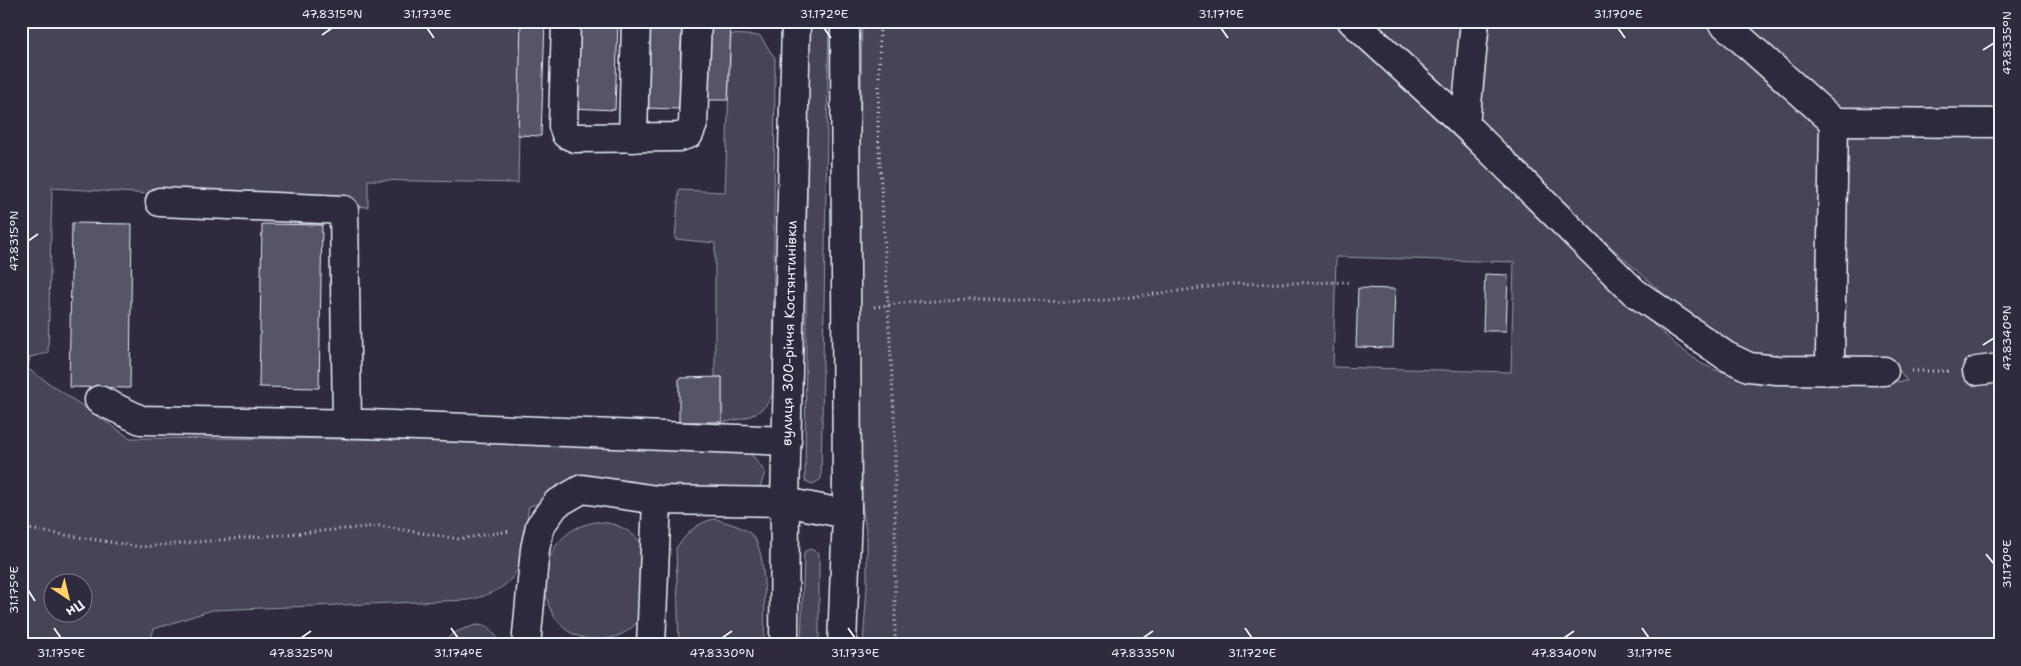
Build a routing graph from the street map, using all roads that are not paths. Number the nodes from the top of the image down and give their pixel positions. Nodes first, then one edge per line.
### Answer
1 (566, 21) edge
2 (636, 21) edge
3 (697, 21) edge
4 (796, 21) edge
5 (845, 21) edge
6 (1352, 21) edge
7 (1475, 21) edge
8 (1721, 21) edge
9 (1834, 122) junction
10 (2000, 124) edge
11 (1465, 125) junction
12 (633, 138) junction
13 (160, 202) dead end
14 (1830, 353) dead end
15 (1884, 370) road end
16 (99, 400) dead end
17 (347, 424) junction
18 (787, 441) junction
19 (657, 500) junction
20 (785, 502) junction
21 (847, 514) junction
22 (526, 645) edge
23 (651, 645) edge
24 (784, 645) edge
25 (842, 645) edge

1 - 12 street
2 - 12 street
3 - 12 street
4 - 18 street, вулиця 300-річчя Костянтинівки
5 - 21 street
6 - 11 street
7 - 11 street
8 - 9 street
9 - 10 street
9 - 14 street
11 - 15 street
13 - 17 street
16 - 17 street
17 - 18 street
18 - 20 street, вулиця 300-річчя Костянтинівки
19 - 20 street
19 - 22 street
19 - 23 street
20 - 21 street
20 - 24 street, вулиця 300-річчя Костянтинівки
21 - 25 street

